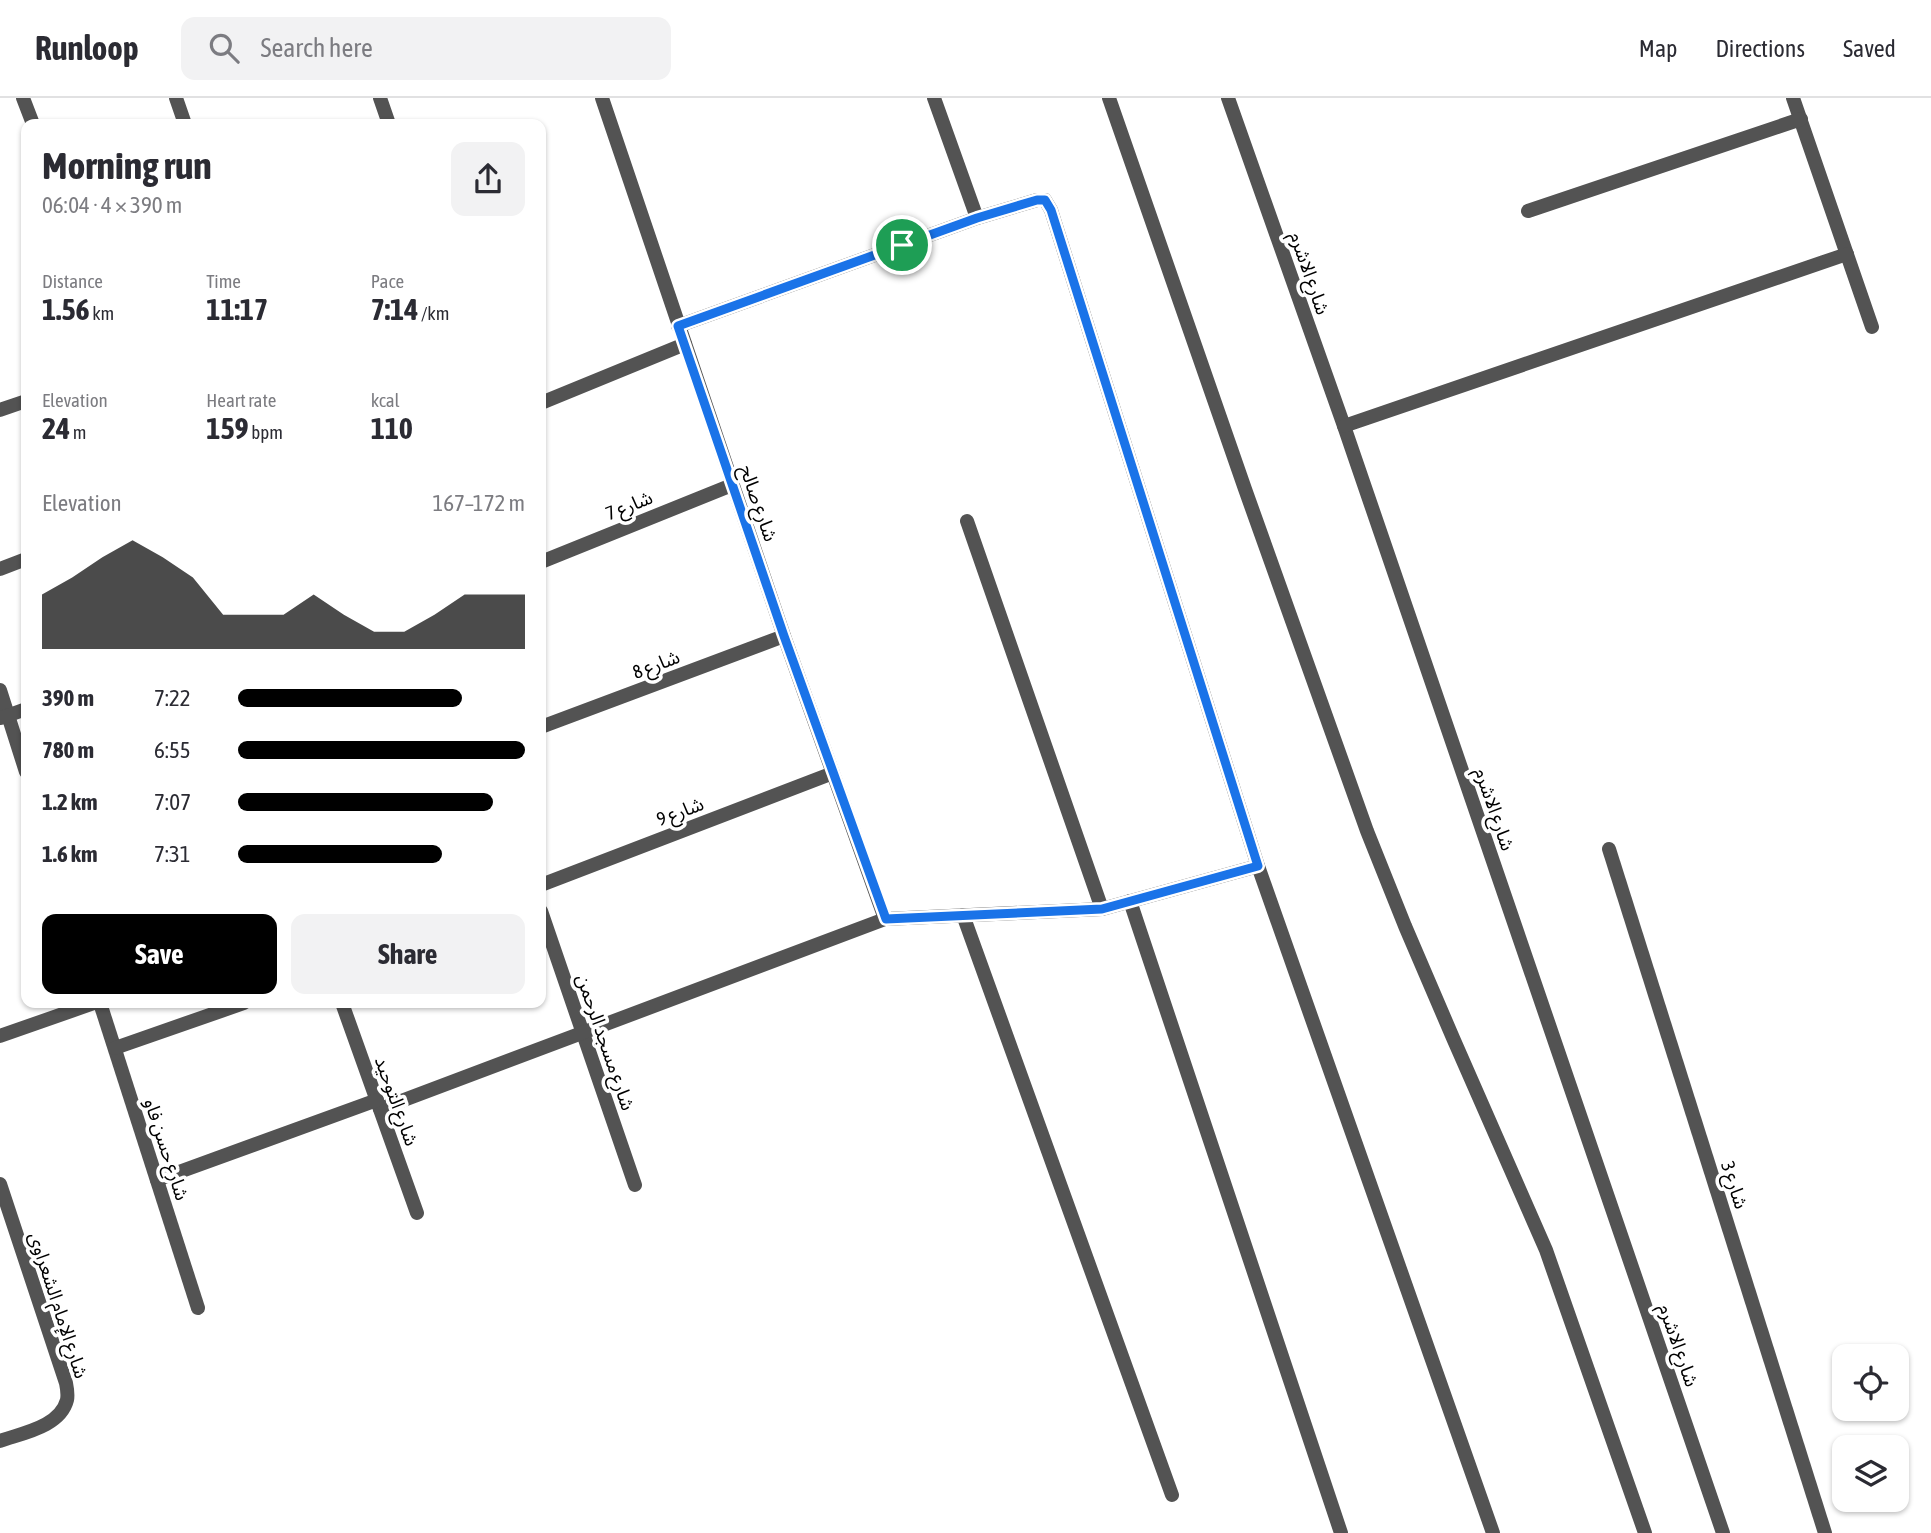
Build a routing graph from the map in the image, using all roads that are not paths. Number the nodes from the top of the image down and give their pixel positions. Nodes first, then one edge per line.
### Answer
1 (23, 98) edge
2 (176, 98) edge
3 (380, 98) edge
4 (602, 98) edge
5 (934, 98) edge
6 (1109, 98) edge
7 (1228, 98) edge
8 (1793, 98) edge
9 (31, 119) edge
10 (184, 119) edge
11 (387, 119) edge
12 (1801, 119) junction
13 (1528, 211) dead end
14 (977, 218) junction
15 (1847, 254) junction
16 (678, 326) junction
17 (1872, 327) dead end
18 (685, 344) junction
19 (546, 401) edge
20 (21, 403) edge
21 (0, 410) edge
22 (1344, 426) junction
23 (733, 485) junction
24 (967, 521) dead end
25 (546, 560) edge
26 (21, 561) edge
27 (0, 569) edge
28 (784, 636) junction
29 (0, 690) edge
30 (21, 711) edge
31 (4, 717) edge
32 (546, 725) edge
33 (21, 760) edge
34 (833, 773) junction
35 (1609, 849) dead end
36 (1258, 866) junction
37 (546, 883) edge
38 (1130, 901) junction
39 (1102, 909) junction
40 (963, 915) junction
41 (886, 919) junction
42 (546, 926) edge
43 (80, 1008) edge
44 (102, 1008) edge
45 (230, 1008) edge
46 (344, 1008) edge
47 (583, 1033) junction
48 (0, 1036) edge
49 (115, 1048) junction
50 (378, 1105) junction
51 (157, 1180) junction
52 (0, 1184) edge
53 (635, 1185) dead end
54 (417, 1213) dead end
55 (198, 1308) dead end
56 (0, 1441) edge
57 (1172, 1495) dead end
58 (1341, 1533) edge
59 (1493, 1533) edge
60 (1645, 1533) edge
61 (1723, 1533) edge
62 (1825, 1533) edge

1 - 9 street
2 - 10 street
3 - 11 street
4 - 16 street, شارع صالح
5 - 14 street
6 - 60 street
7 - 22 street, شارع الاشرم
8 - 12 street
12 - 13 street
12 - 15 street
14 - 16 street
14 - 36 street
15 - 17 street
15 - 22 street
16 - 18 street, شارع صالح
18 - 19 street
18 - 23 street, شارع صالح
20 - 21 street
22 - 61 street, شارع الاشرم
23 - 25 street, شارع 7
23 - 28 street, شارع صالح
24 - 39 street
26 - 27 street
28 - 32 street, شارع 8
28 - 34 street, شارع صالح
29 - 31 street
30 - 31 street
31 - 33 street
34 - 37 street, شارع 9
34 - 41 street, شارع صالح
35 - 62 street, شارع 3
36 - 38 street
36 - 59 street
38 - 39 street
38 - 58 street
39 - 40 street
40 - 41 street
40 - 57 street
41 - 47 street
42 - 47 street, شارع مسجد الرحمن
43 - 48 street
44 - 49 street, شارع حسن فاو
45 - 49 street
46 - 50 street, شارع التوحيد
47 - 50 street
47 - 53 street, شارع مسجد الرحمن
49 - 51 street, شارع حسن فاو
50 - 51 street
50 - 54 street, شارع التوحيد
51 - 55 street, شارع حسن فاو
52 - 56 street, شارع الإمام الشعراوى

